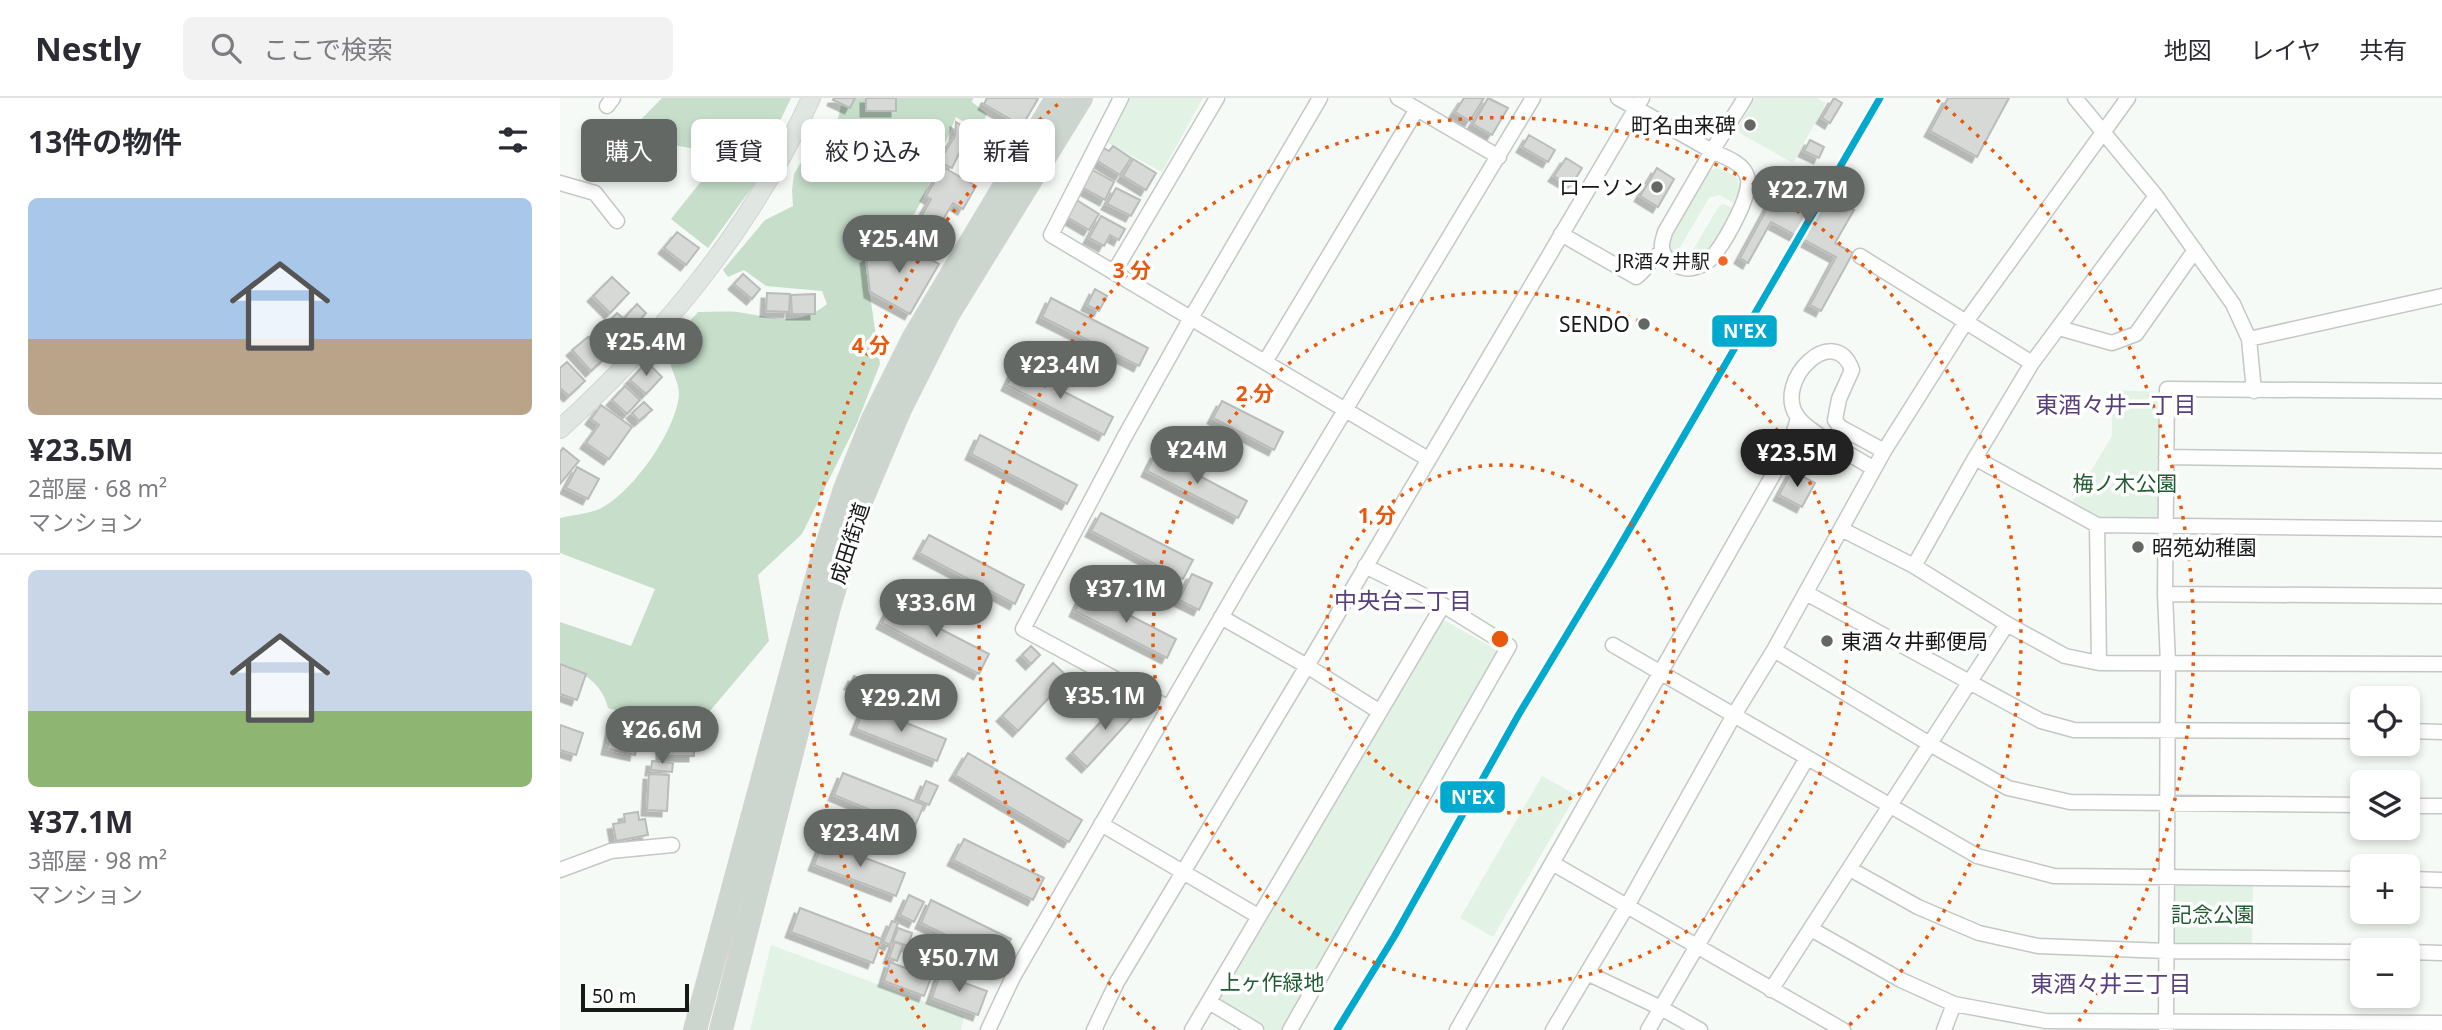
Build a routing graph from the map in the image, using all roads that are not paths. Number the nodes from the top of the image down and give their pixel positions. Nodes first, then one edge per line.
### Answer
1 (811, 98) edge
2 (1057, 98) edge
3 (1081, 98) edge
4 (1121, 98) edge
5 (1217, 98) edge
6 (1320, 98) edge
7 (1398, 98) edge
8 (1533, 98) edge
9 (1618, 98) edge
10 (1745, 98) edge
11 (2075, 98) edge
12 (2129, 98) edge
13 (1639, 103) edge
14 (1417, 109) junction
15 (2105, 131) junction
16 (1712, 152) junction
17 (1499, 158) junction
18 (560, 183) edge
19 (2155, 195) junction
20 (617, 221) dead end
21 (1561, 234) junction
22 (2195, 250) junction
23 (1663, 252) junction
24 (1860, 256) dead end
25 (1114, 272) junction
26 (2442, 296) edge
27 (1191, 318) junction
28 (1965, 323) junction
29 (2059, 328) junction
30 (2249, 339) junction
31 (1265, 362) junction
32 (2032, 363) junction
33 (2253, 391) junction
34 (2442, 391) edge
35 (1347, 410) junction
36 (1798, 418) junction
37 (560, 429) edge
38 (1884, 451) junction
39 (2166, 457) junction
40 (1975, 458) junction
41 (1428, 459) junction
42 (2442, 461) edge
43 (1874, 468) junction
44 (2165, 524) junction
45 (2097, 525) junction
46 (2442, 529) edge
47 (1841, 530) junction
48 (1365, 566) junction
49 (1914, 566) junction
50 (1806, 593) junction
51 (2165, 594) junction
52 (2442, 596) edge
53 (1443, 605) junction
54 (1221, 617) junction
55 (2007, 624) junction
56 (1613, 645) dead end
57 (1774, 650) junction
58 (2099, 663) junction
59 (2168, 663) junction
60 (2442, 664) edge
61 (1307, 666) junction
62 (1662, 672) junction
63 (1968, 681) junction
64 (1169, 708) junction
65 (1380, 712) junction
66 (1734, 715) junction
67 (2167, 730) junction
68 (2350, 731) edge
69 (2420, 731) edge
70 (2442, 732) edge
71 (1928, 743) junction
72 (1807, 758) junction
73 (2166, 804) junction
74 (1888, 806) junction
75 (2350, 806) edge
76 (2420, 806) edge
77 (2442, 806) edge
78 (1101, 824) junction
79 (672, 845) dead end
80 (1552, 863) junction
81 (1850, 869) junction
82 (560, 870) edge
83 (1183, 873) junction
84 (2165, 877) junction
85 (2350, 879) edge
86 (2420, 879) edge
87 (2442, 880) edge
88 (1627, 906) junction
89 (1258, 916) junction
90 (1811, 929) junction
91 (1696, 947) junction
92 (2166, 951) junction
93 (2350, 952) edge
94 (2420, 953) edge
95 (2442, 953) edge
96 (1587, 973) junction
97 (1771, 990) junction
98 (1209, 1002) junction
99 (1954, 1004) junction
100 (1661, 1008) junction
101 (2442, 1023) edge
102 (2166, 1026) edge
103 (1559, 1028) edge
104 (695, 1030) edge
105 (721, 1030) edge
106 (988, 1030) edge
107 (1094, 1030) edge
108 (1192, 1030) edge
109 (1256, 1030) edge
110 (1290, 1030) edge
111 (1457, 1030) edge
112 (1648, 1030) edge
113 (1700, 1030) edge
114 (1843, 1030) edge
115 (1944, 1030) edge

1 - 37 main road
2 - 104 highway, 成田街道
3 - 105 highway, 成田街道
4 - 25 street
5 - 25 street
6 - 27 street
7 - 14 street
8 - 17 street
9 - 13 street
10 - 16 street
11 - 15 street
12 - 15 street
13 - 16 street
13 - 21 street
14 - 17 street
14 - 31 street
15 - 19 street
15 - 28 street
16 - 23 street
16 - 23 street
17 - 35 street
18 - 20 street
19 - 22 street
19 - 29 street
21 - 23 street
21 - 41 street
22 - 29 street
22 - 30 street
24 - 28 street
25 - 27 street
26 - 30 street
27 - 31 street
27 - 64 street
28 - 32 street
28 - 38 street
29 - 32 street
30 - 33 street
31 - 35 street
32 - 40 street
33 - 34 street
33 - 39 street
35 - 41 street
35 - 54 street
36 - 38 street
36 - 43 street
36 - 62 street
38 - 43 street
39 - 42 street
39 - 44 street
40 - 45 street
40 - 49 street
41 - 48 street
43 - 47 street
44 - 45 street
44 - 46 street
44 - 51 street
45 - 58 street
47 - 49 street
47 - 50 street
48 - 53 street
48 - 61 street
49 - 55 street
50 - 57 street
50 - 63 street
51 - 52 street
51 - 59 street
53 - 65 street
53 - 110 street
54 - 61 street
54 - 64 street
55 - 58 street
55 - 63 street
56 - 62 street
57 - 66 street
57 - 71 street
58 - 59 street
59 - 60 street
59 - 67 street
61 - 65 street
61 - 83 street
62 - 66 street
62 - 80 street
63 - 67 street
63 - 71 street
64 - 78 street
65 - 89 street
66 - 72 street
66 - 88 street
67 - 68 street
67 - 73 street
69 - 70 street
71 - 73 street
71 - 74 street
72 - 74 street
72 - 91 street
73 - 75 street
73 - 84 street
74 - 81 street
74 - 84 street
76 - 77 street
78 - 83 street
78 - 106 street
79 - 82 street
80 - 88 street
80 - 111 street
81 - 90 street
81 - 92 street
83 - 89 street
83 - 107 street
84 - 85 street
84 - 92 street
86 - 87 street
88 - 91 street
88 - 96 street
89 - 98 street
90 - 97 street
90 - 99 street
91 - 97 street
91 - 100 street
92 - 93 street
92 - 102 street
94 - 95 street
96 - 100 street
96 - 103 street
97 - 114 street
98 - 108 street
98 - 109 street
99 - 102 street
99 - 115 street
100 - 112 street
100 - 113 street
101 - 102 street

